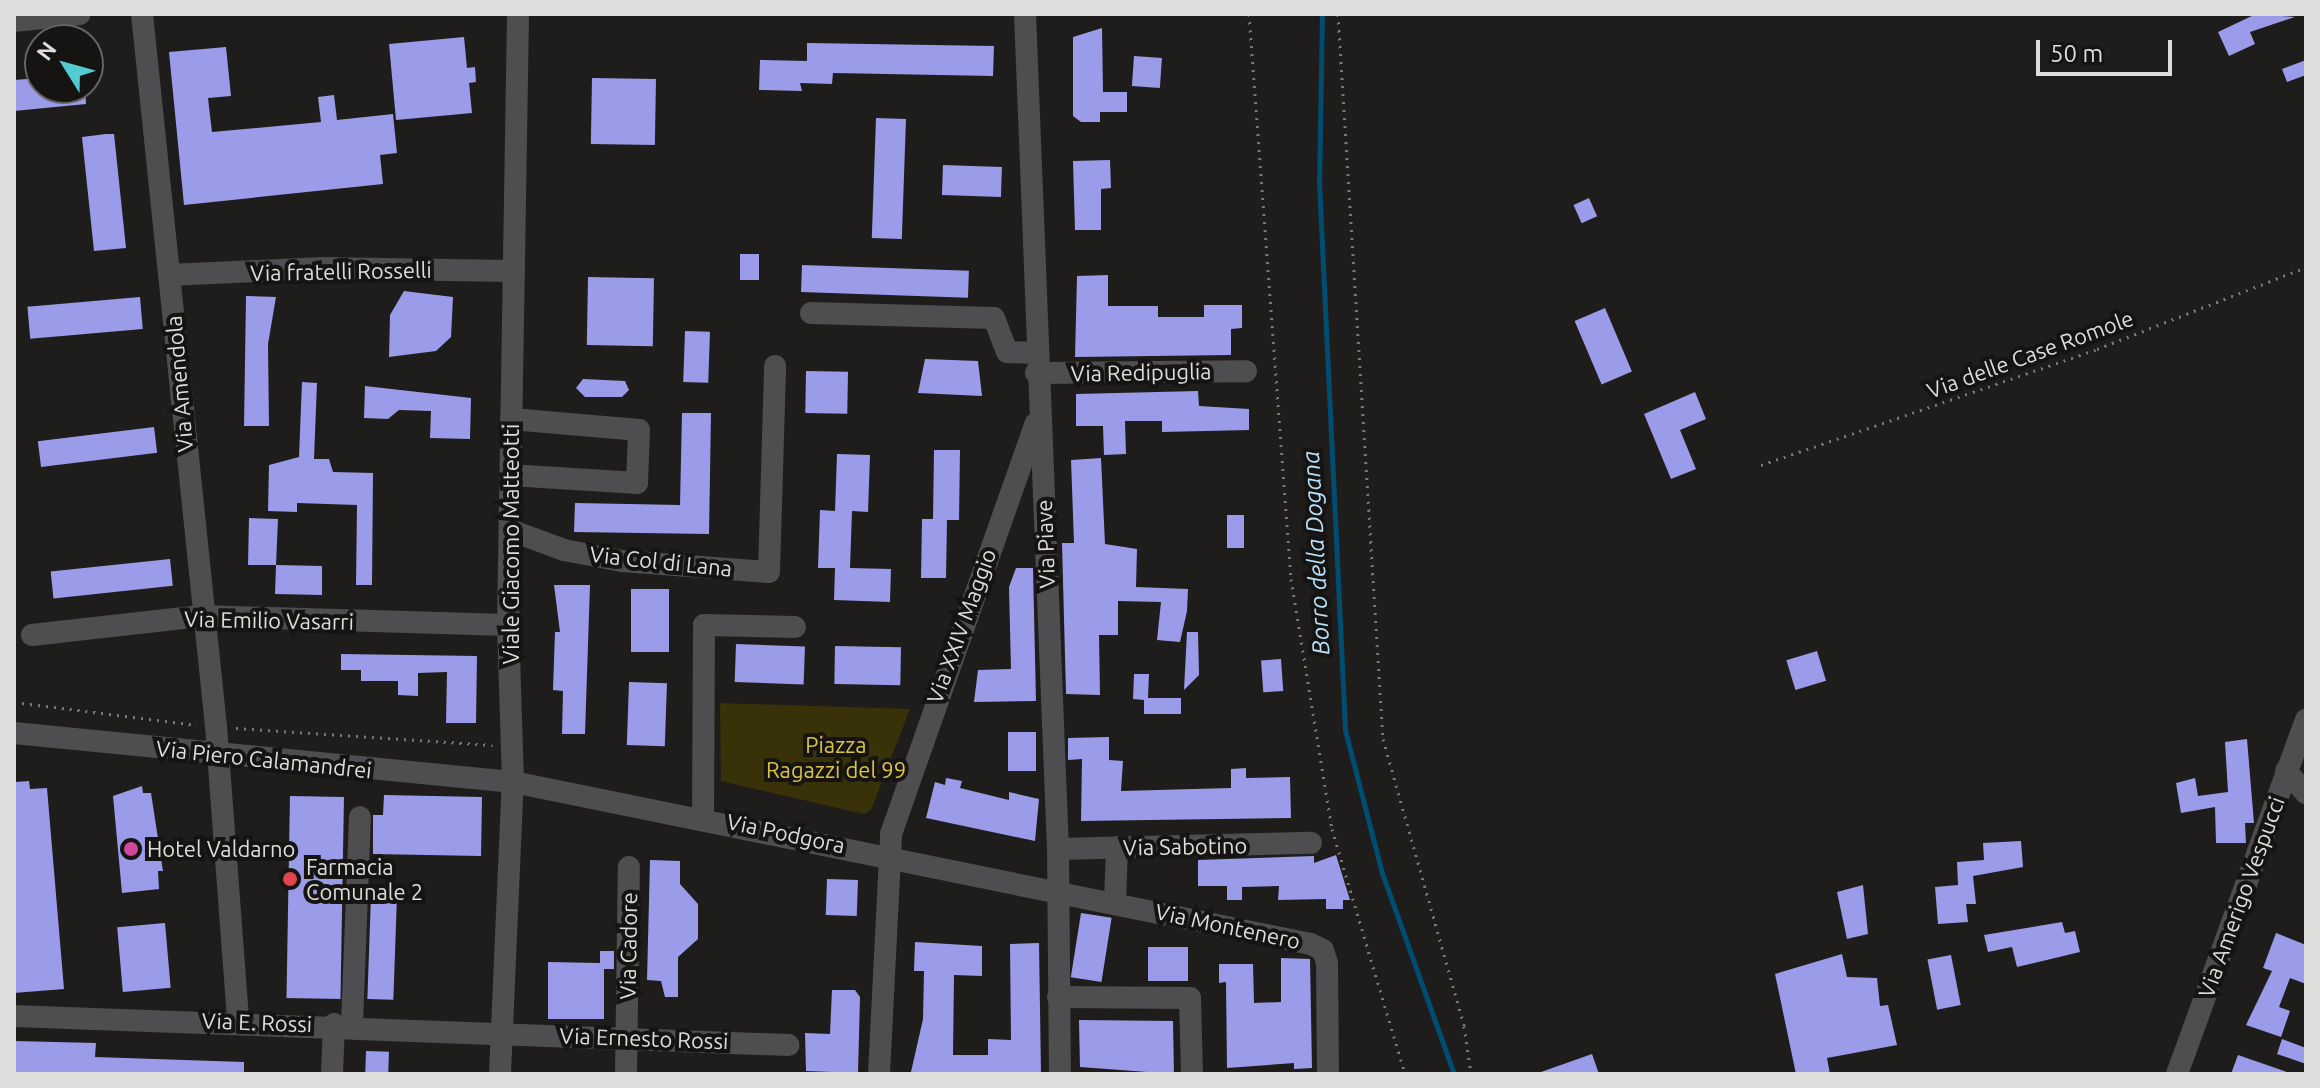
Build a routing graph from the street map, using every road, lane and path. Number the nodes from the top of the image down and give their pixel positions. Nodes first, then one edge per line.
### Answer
1 (80, 14) edge
2 (142, 14) edge
3 (518, 14) edge
4 (1025, 14) edge
5 (1249, 14) edge
6 (1338, 14) edge
7 (14, 21) edge
8 (2306, 267) edge
9 (514, 271) junction
10 (169, 275) junction
11 (811, 313) dead end
12 (1036, 363) junction
13 (775, 366) dead end
14 (1246, 371) dead end
15 (511, 419) junction
16 (1037, 419) junction
17 (1761, 465) dead end
18 (510, 475) junction
19 (510, 530) junction
20 (201, 616) junction
21 (508, 625) junction
22 (795, 627) dead end
23 (32, 635) dead end
24 (14, 702) edge
25 (2306, 720) edge
26 (216, 726) junction
27 (14, 733) edge
28 (492, 745) dead end
29 (214, 754) junction
30 (2286, 771) junction
31 (513, 782) junction
32 (2306, 793) edge
33 (703, 816) junction
34 (360, 817) dead end
35 (1311, 843) dead end
36 (1117, 847) junction
37 (1058, 849) junction
38 (891, 856) junction
39 (629, 867) dead end
40 (1057, 889) junction
41 (1115, 902) junction
42 (1058, 997) junction
43 (14, 1016) edge
44 (238, 1021) junction
45 (343, 1024) junction
46 (501, 1033) junction
47 (627, 1037) junction
48 (788, 1045) dead end
49 (332, 1074) edge
50 (500, 1074) edge
51 (626, 1074) edge
52 (879, 1074) edge
53 (1060, 1074) edge
54 (1192, 1074) edge
55 (1328, 1074) edge
56 (1405, 1074) edge
57 (1471, 1074) edge
58 (2177, 1074) edge

1 - 7 street
2 - 10 street, Via Amendola
3 - 9 street, Viale Giacomo Matteotti
4 - 12 street, Via Piave
5 - 56 path
6 - 57 path
8 - 17 path, Via delle Case Romole
9 - 10 street, Via fratelli Rosselli
9 - 15 street, Viale Giacomo Matteotti
10 - 20 street, Via Amendola
11 - 12 street, Via Redipuglia
12 - 14 street, Via Redipuglia
12 - 16 street, Via Piave
13 - 19 street, Via Col di Lana
15 - 18 street, Viale Giacomo Matteotti
15 - 18 street
16 - 37 street, Via Piave
16 - 38 street, Via XXIV Maggio
18 - 19 street, Viale Giacomo Matteotti
19 - 21 street, Viale Giacomo Matteotti
20 - 21 street, Via Emilio Vasarri
20 - 23 street, Via Emilio Vasarri
20 - 26 street, Via Amendola
21 - 31 street, Viale Giacomo Matteotti
22 - 33 street
24 - 26 path
25 - 30 street, Via Amerigo Vespucci
26 - 28 path
26 - 29 street, Via Amendola
27 - 29 street, Via Piero Calamandrei
29 - 31 street, Via Piero Calamandrei
29 - 44 street, Via Amendola
30 - 32 street
30 - 58 street, Via Amerigo Vespucci
31 - 33 street, Via Podgora
31 - 46 street, Viale Giacomo Matteotti
33 - 38 street, Via Podgora
34 - 45 street
35 - 36 street, Via Sabotino
36 - 37 street, Via Sabotino
36 - 41 street
37 - 40 street, Via Piave
38 - 40 street, Via Podgora
38 - 52 street, Via XXIV Maggio
39 - 47 street, Via Cadore
40 - 41 street, Via Montenero
40 - 42 street, Via Piave
41 - 55 street, Via Montenero
42 - 53 street, Via Piave
42 - 54 street
43 - 44 street, Via E. Rossi
44 - 45 street, Via E. Rossi
45 - 46 street, Via E. Rossi
45 - 49 street
46 - 47 street, Via Ernesto Rossi
46 - 50 street, Viale Giacomo Matteotti
47 - 48 street, Via Ernesto Rossi
47 - 51 street, Via Cadore

